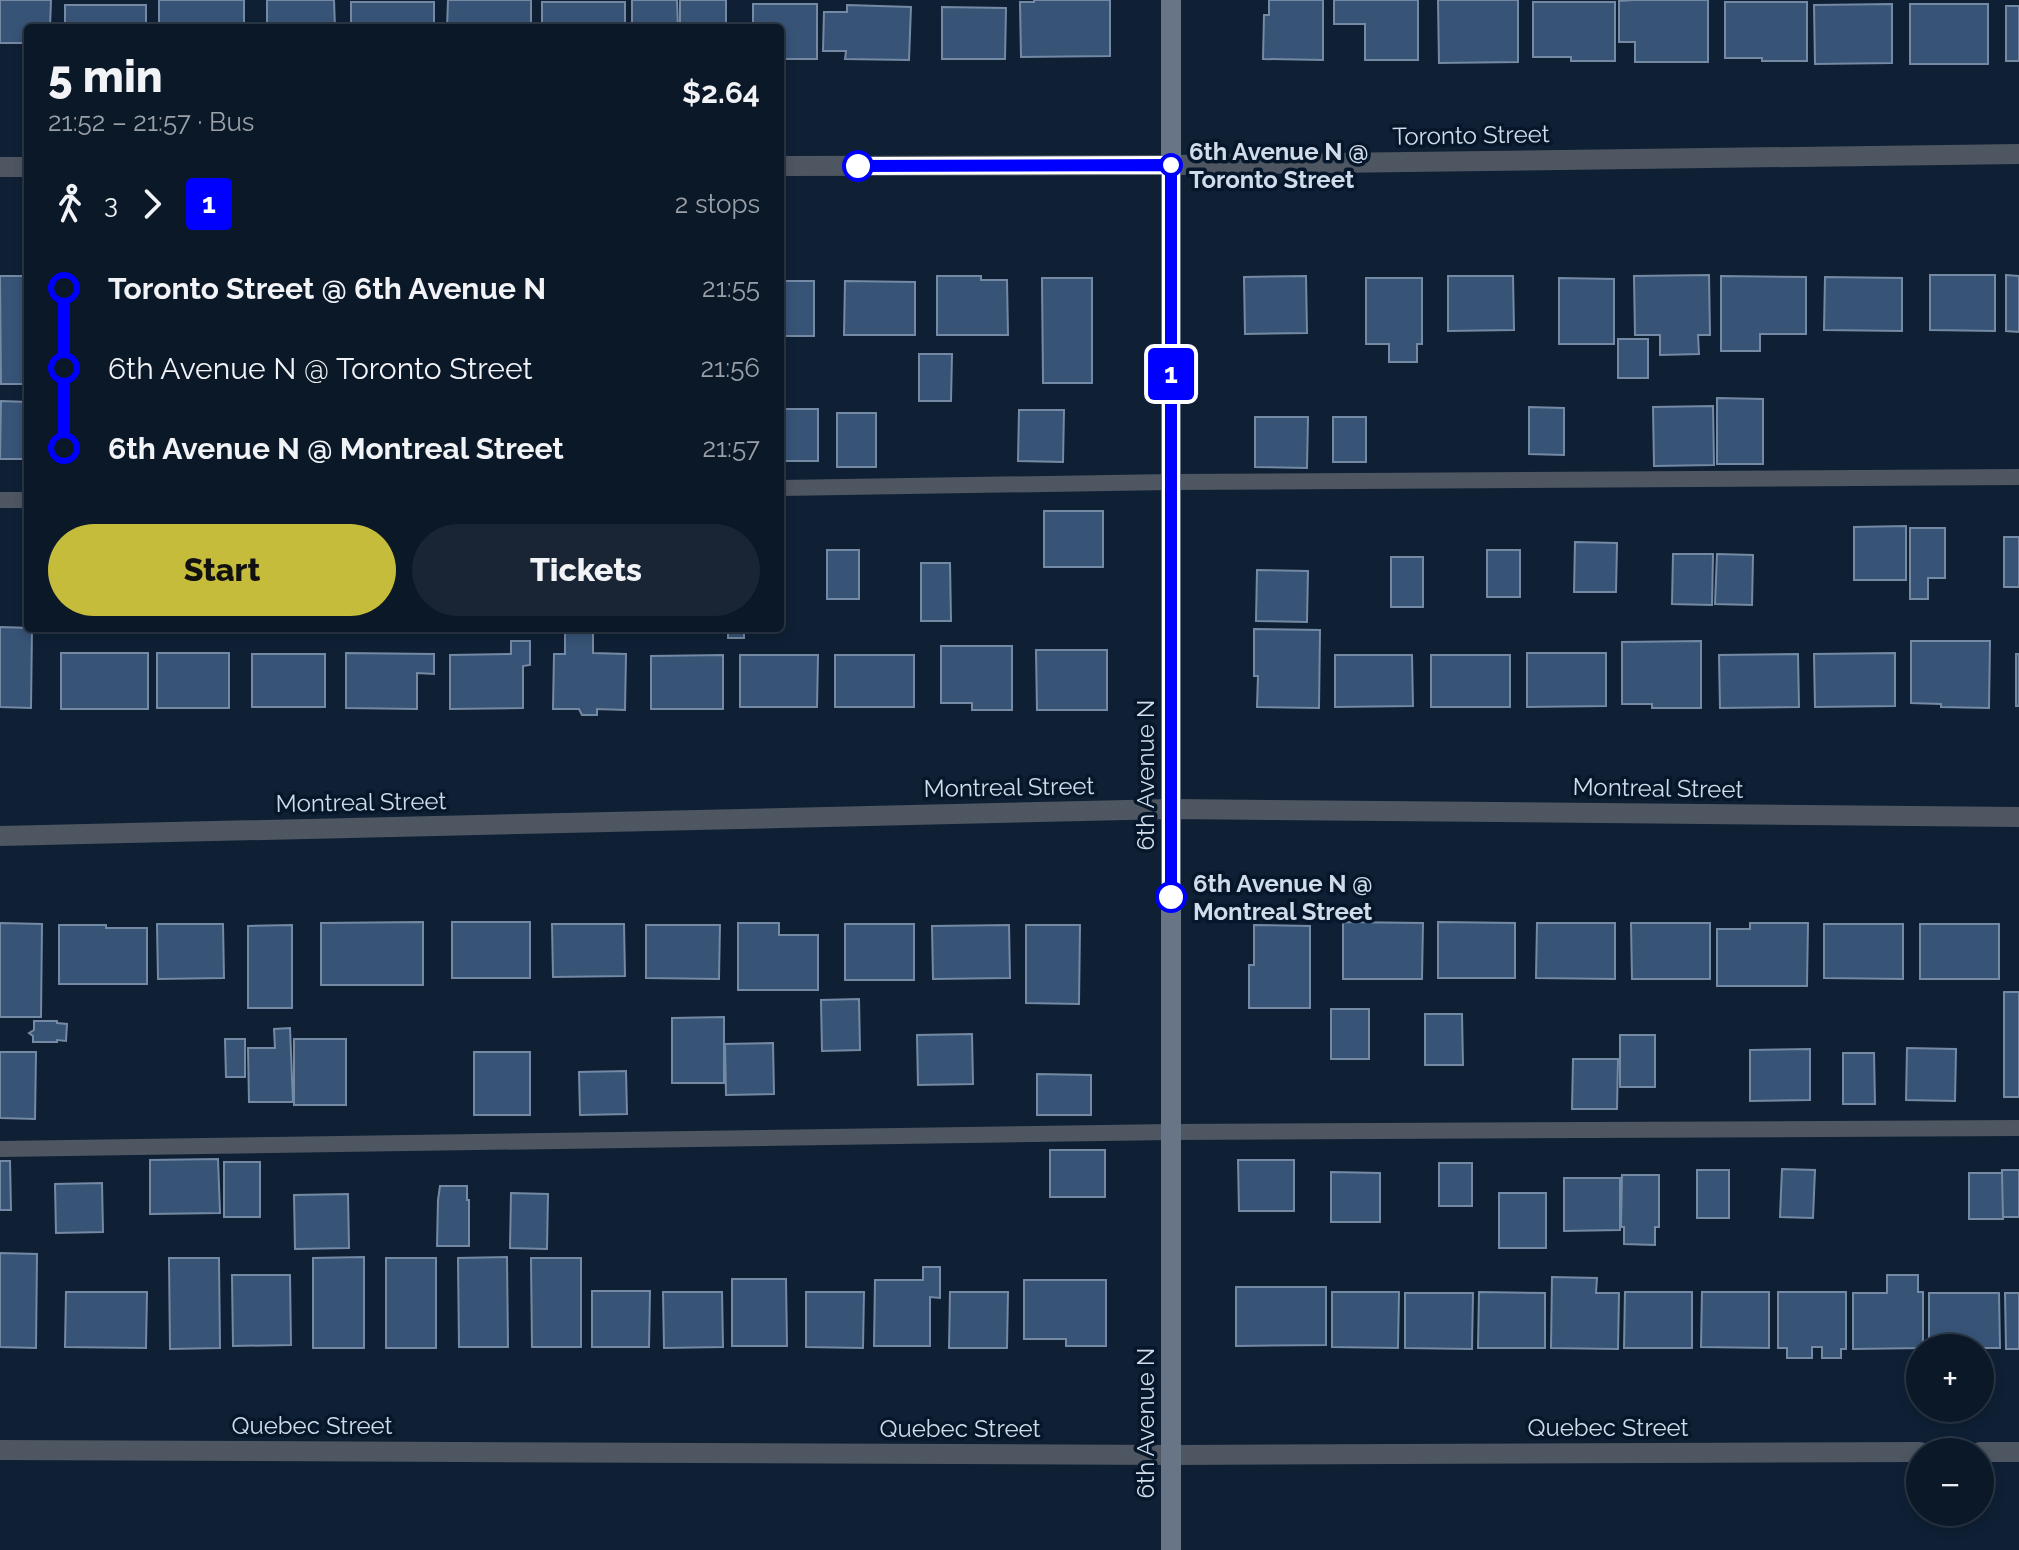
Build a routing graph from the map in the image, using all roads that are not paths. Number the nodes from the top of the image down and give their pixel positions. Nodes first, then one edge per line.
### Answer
1 (1171, 0) edge
2 (2019, 154) edge
3 (1171, 165) junction
4 (784, 166) edge
5 (0, 167) edge
6 (24, 167) edge
7 (2019, 477) edge
8 (1171, 482) junction
9 (784, 488) edge
10 (0, 500) edge
11 (24, 500) edge
12 (1171, 809) junction
13 (2019, 817) edge
14 (0, 836) edge
15 (2019, 1128) edge
16 (1171, 1132) junction
17 (0, 1149) edge
18 (0, 1450) edge
19 (1906, 1452) edge
20 (1994, 1452) edge
21 (2019, 1452) edge
22 (1171, 1455) junction
23 (1171, 1550) edge

1 - 3 street, 6th Avenue N
2 - 3 street, Toronto Street
3 - 4 street, Toronto Street
3 - 8 street, 6th Avenue N
5 - 6 street
7 - 8 lane
8 - 9 lane
8 - 12 street, 6th Avenue N
10 - 11 lane
12 - 13 street, Montreal Street
12 - 14 street, Montreal Street
12 - 16 street, 6th Avenue N
15 - 16 lane
16 - 17 lane
16 - 22 street, 6th Avenue N
18 - 22 street, Quebec Street
19 - 22 street, Quebec Street
20 - 21 street
22 - 23 street, 6th Avenue N

